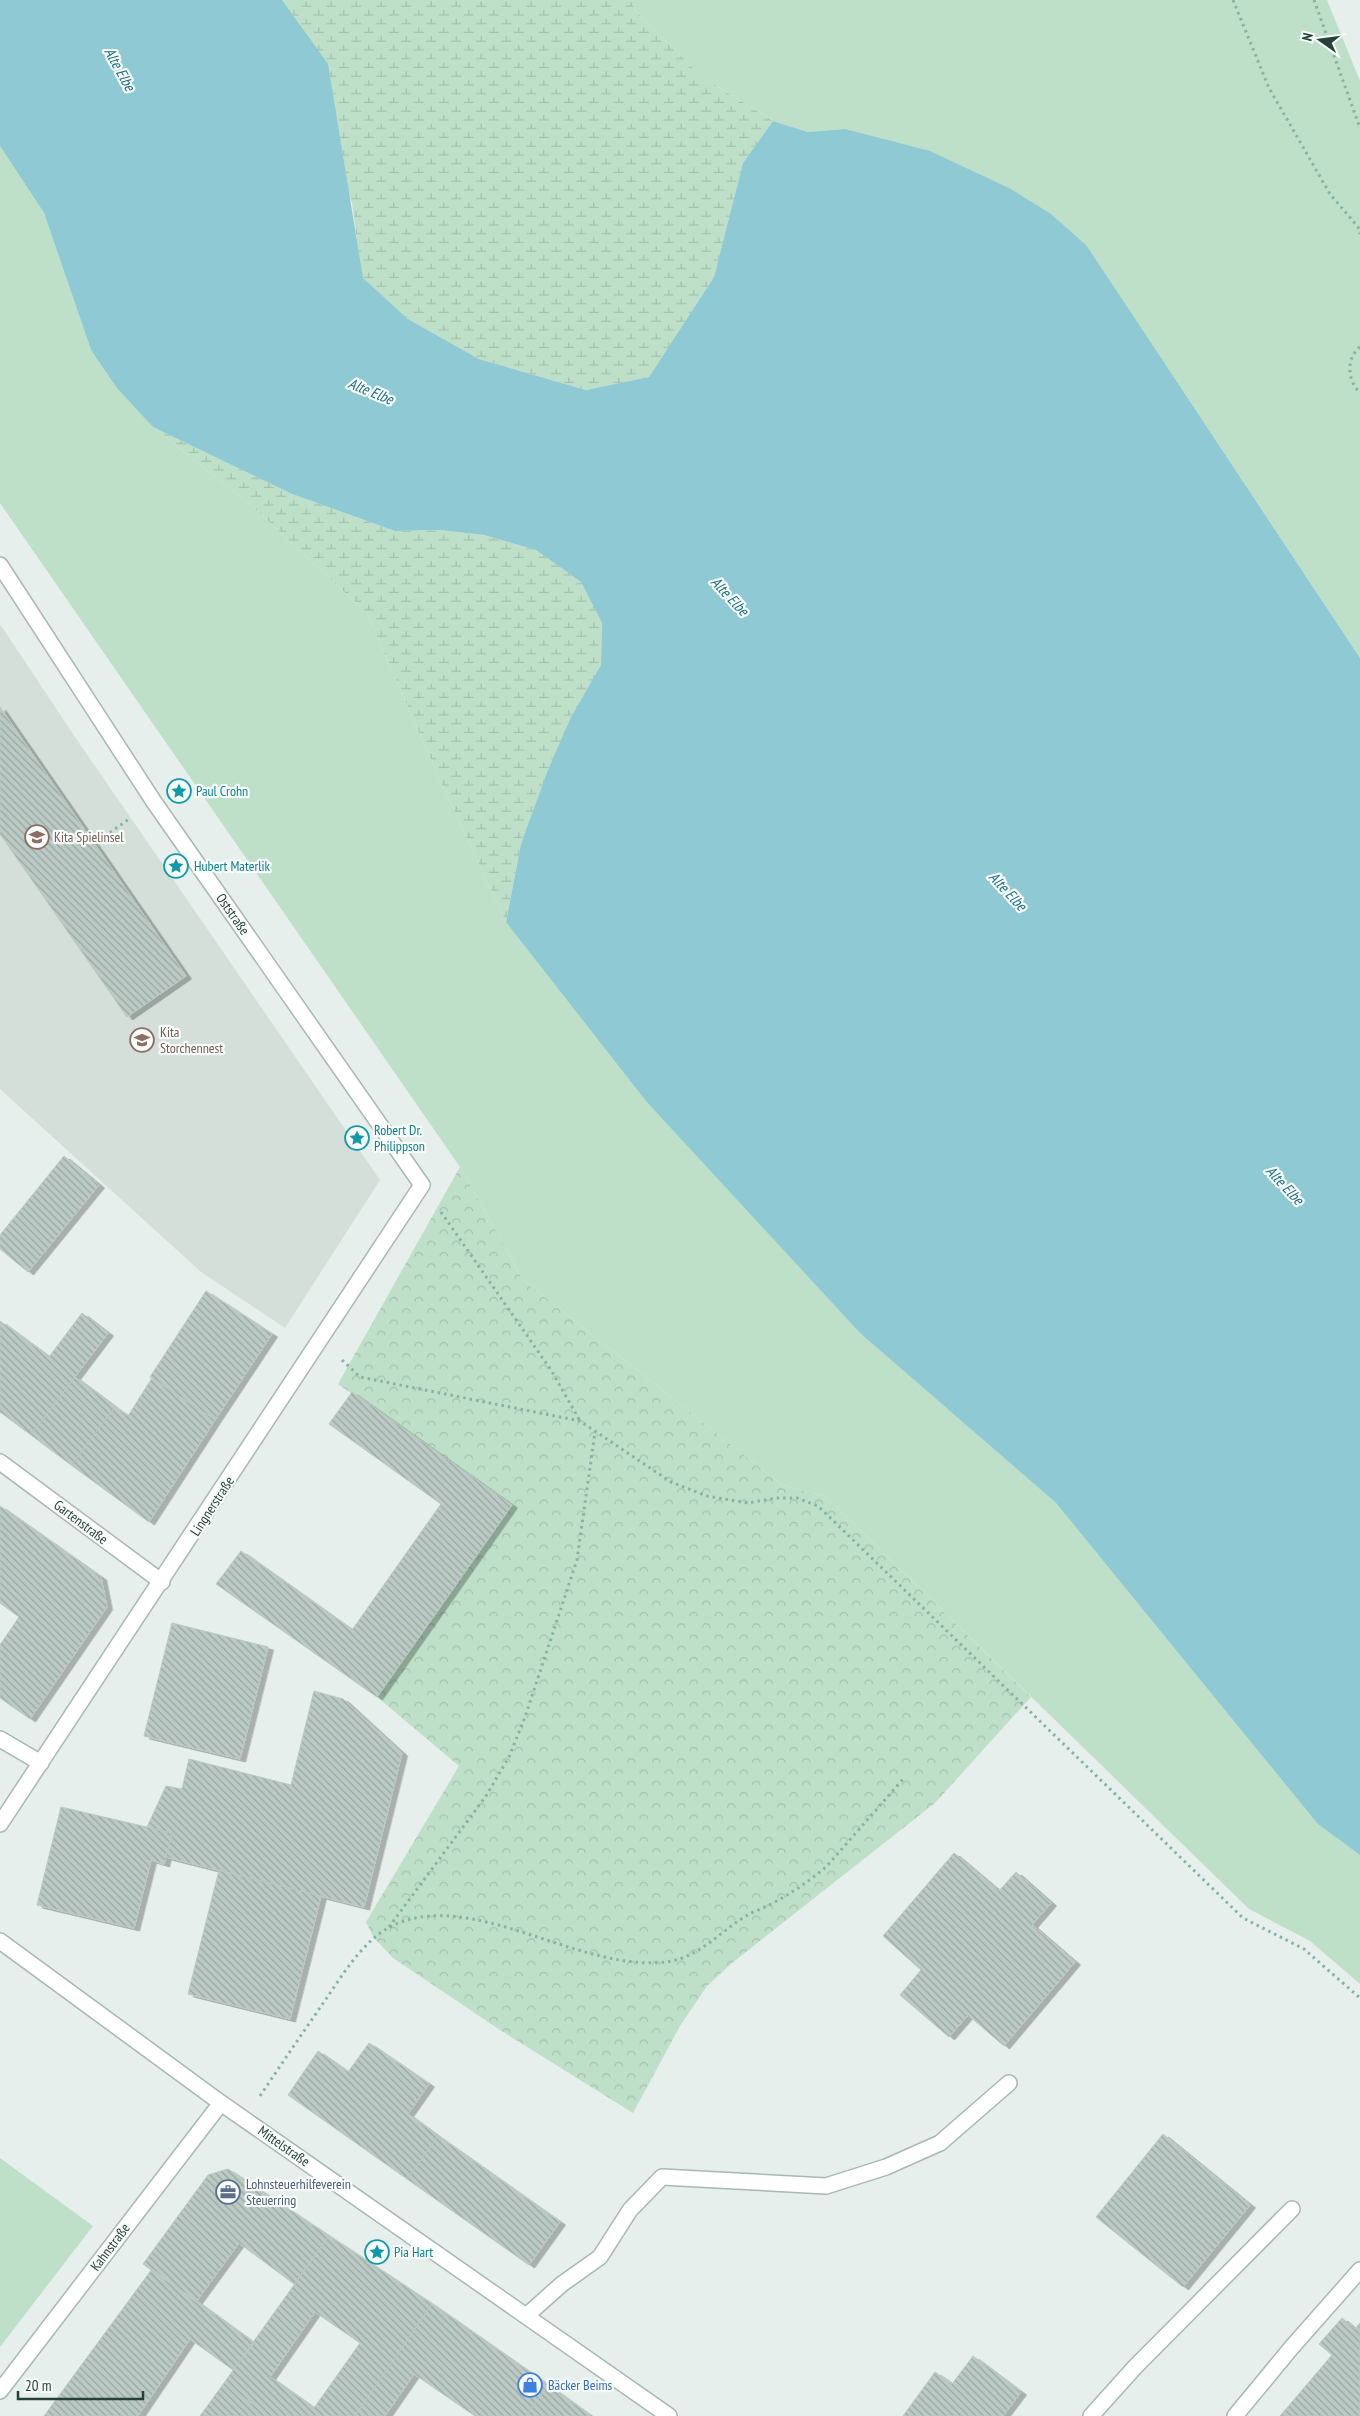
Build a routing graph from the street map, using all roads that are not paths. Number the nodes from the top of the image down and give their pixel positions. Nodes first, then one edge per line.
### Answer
1 (0, 565) edge
2 (422, 1185) joint
3 (0, 1462) edge
4 (162, 1582) junction
5 (0, 1739) edge
6 (41, 1763) junction
7 (0, 1824) edge
8 (0, 1940) edge
9 (1010, 2083) dead end
10 (221, 2102) junction
11 (1292, 2209) dead end
12 (1360, 2270) edge
13 (526, 2316) junction
14 (0, 2391) edge
15 (670, 2416) edge
16 (1091, 2416) edge
17 (1235, 2416) edge

1 - 2 street, Oststraße
2 - 4 street, Lingnerstraße
3 - 4 street, Gartenstraße
4 - 6 street, Lingnerstraße
5 - 6 street
6 - 7 street, Lingnerstraße
8 - 10 street, Mittelstraße
9 - 13 street
10 - 13 street, Mittelstraße
10 - 14 street, Kahnstraße
11 - 16 street
12 - 17 street
13 - 15 street, Mittelstraße

